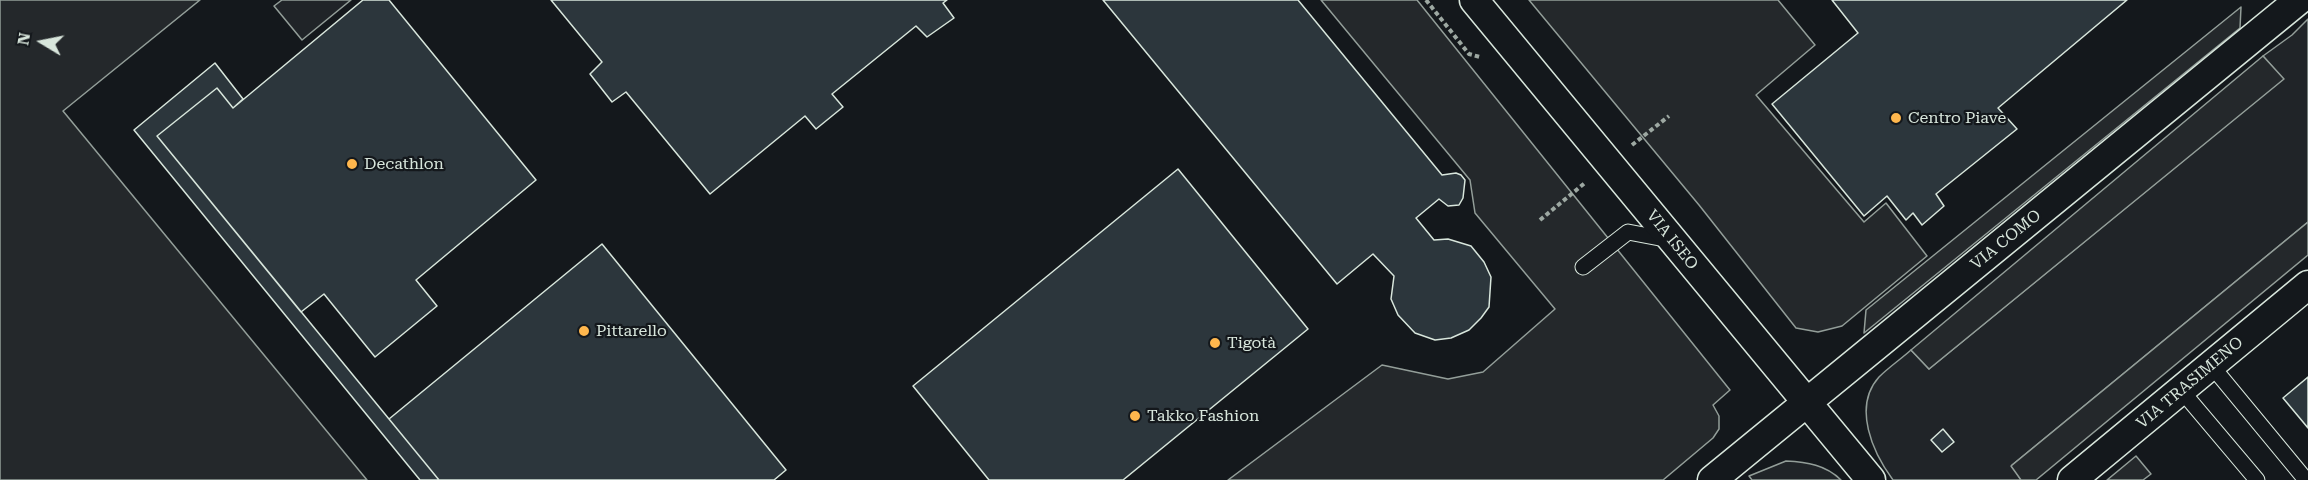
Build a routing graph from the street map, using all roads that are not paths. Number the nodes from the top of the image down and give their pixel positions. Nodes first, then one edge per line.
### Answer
1 (1474, 0) edge
2 (2299, 0) edge
3 (1672, 240) junction
4 (1583, 267) dead end
5 (2308, 285) edge
6 (2211, 365) junction
7 (2181, 390) junction
8 (1807, 402) junction
9 (1712, 480) edge
10 (1871, 480) edge
11 (2072, 480) edge
12 (2257, 480) edge
13 (2306, 480) edge

1 - 3 street, VIA ISEO
2 - 8 street, VIA COMO
3 - 4 lane
3 - 8 street, VIA ISEO
5 - 6 street, VIA TRASIMENO
6 - 7 street, VIA TRASIMENO
6 - 13 lane
7 - 11 street, VIA TRASIMENO
7 - 12 lane
8 - 9 street, VIA COMO
8 - 10 street, VIA ISEO

